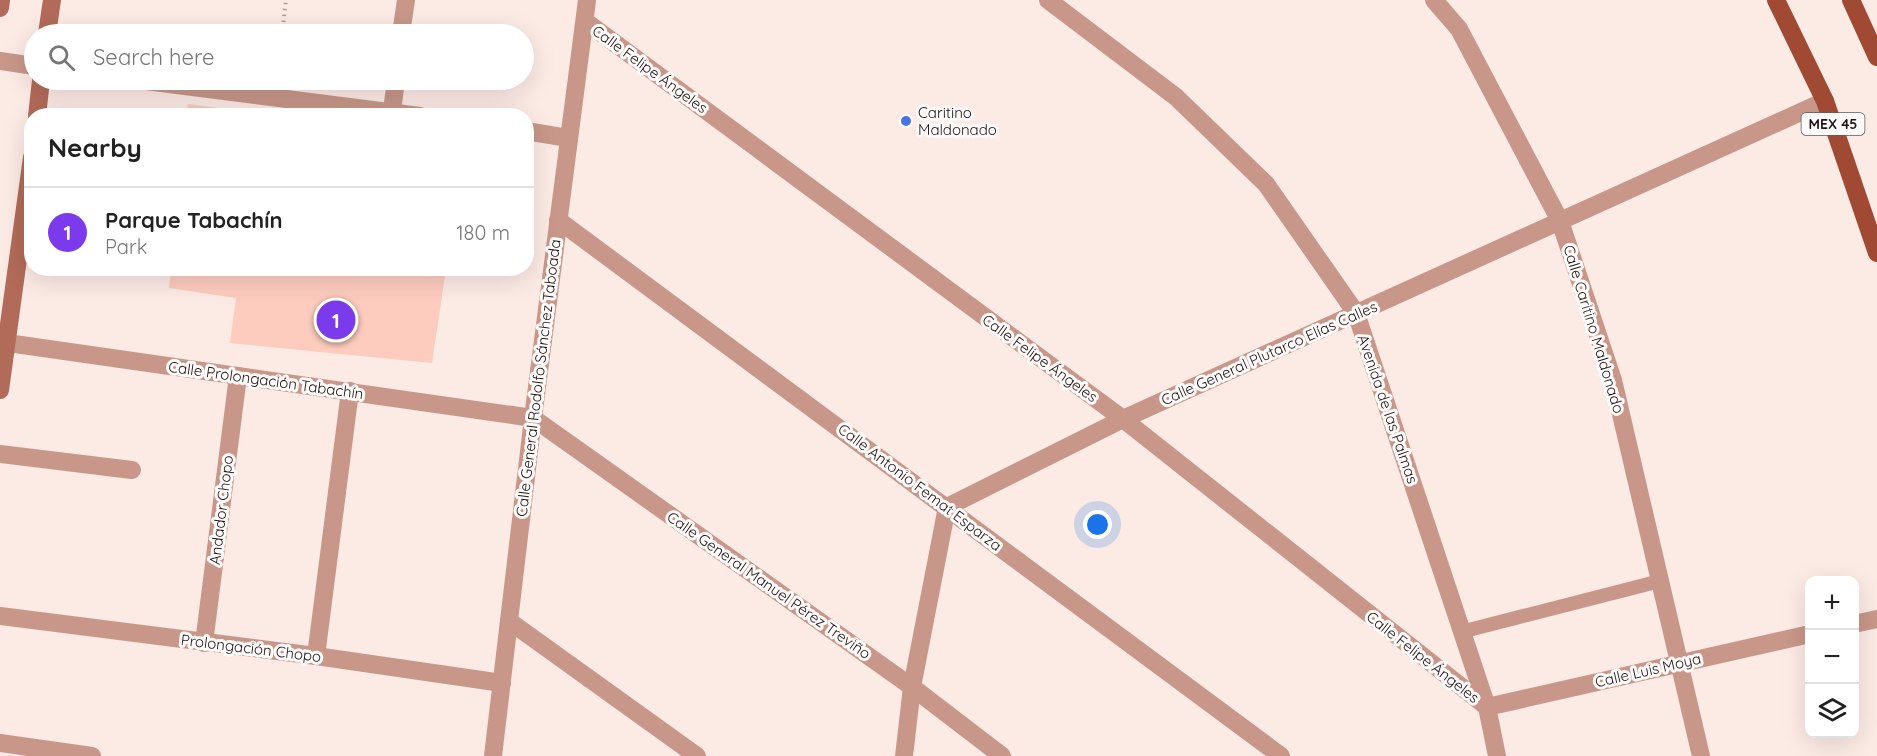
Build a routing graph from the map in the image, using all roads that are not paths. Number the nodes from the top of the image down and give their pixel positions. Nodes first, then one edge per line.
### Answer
1 (1, 0) edge
2 (52, 0) edge
3 (405, 0) edge
4 (587, 0) edge
5 (1048, 0) edge
6 (1434, 0) edge
7 (1776, 0) edge
8 (1851, 0) edge
9 (0, 8) edge
10 (585, 21) junction
11 (48, 24) edge
12 (402, 24) edge
13 (1877, 57) edge
14 (0, 61) edge
15 (24, 65) edge
16 (40, 90) edge
17 (220, 90) edge
18 (395, 90) edge
19 (1825, 101) junction
20 (38, 108) edge
21 (367, 108) edge
22 (392, 108) edge
23 (534, 132) edge
24 (568, 138) junction
25 (558, 220) junction
26 (1560, 221) junction
27 (24, 251) edge
28 (1877, 253) edge
29 (1356, 313) junction
30 (3, 343) edge
31 (238, 376) junction
32 (0, 390) edge
33 (350, 391) junction
34 (533, 418) junction
35 (1123, 418) junction
36 (0, 454) edge
37 (132, 470) dead end
38 (947, 507) junction
39 (1660, 581) junction
40 (0, 616) edge
41 (1877, 619) edge
42 (509, 621) junction
43 (1859, 623) edge
44 (1461, 632) junction
45 (1805, 635) edge
46 (204, 643) junction
47 (316, 656) junction
48 (1681, 663) junction
49 (502, 683) junction
50 (912, 687) junction
51 (1487, 707) junction
52 (0, 743) edge
53 (92, 756) edge
54 (493, 756) edge
55 (697, 756) edge
56 (904, 756) edge
57 (1002, 756) edge
58 (1281, 756) edge
59 (1497, 756) edge
60 (1701, 756) edge

1 - 9 main road
2 - 11 main road
3 - 12 street
4 - 10 street, Calle General Rodolfo Sánchez Taboada
5 - 29 street, Avenida de las Palmas
6 - 26 street, Calle Caritino Maldonado
7 - 19 main road, MEX 45
8 - 13 main road
10 - 24 street, Calle General Rodolfo Sánchez Taboada
10 - 35 street, Calle Felipe Ángeles
14 - 15 street
16 - 20 main road
17 - 21 street
18 - 22 street
19 - 26 street, Calle General Plutarco Elías Calles
19 - 28 main road, MEX 45
23 - 24 street
24 - 25 street, Calle General Rodolfo Sánchez Taboada
25 - 34 street, Calle General Rodolfo Sánchez Taboada
25 - 38 street, Calle Antonio Femat Esparza
26 - 29 street, Calle General Plutarco Elías Calles
26 - 39 street, Calle Caritino Maldonado
27 - 30 main road
29 - 35 street, Calle General Plutarco Elías Calles
29 - 44 street, Avenida de las Palmas
30 - 31 street, Calle Prolongación Tabachín
30 - 32 main road
31 - 33 street, Calle Prolongación Tabachín
31 - 46 street, Andador Chopo
33 - 34 street, Calle Prolongación Tabachín
33 - 47 street
34 - 42 street, Calle General Rodolfo Sánchez Taboada
34 - 50 street, Calle General Manuel Pérez Treviño
35 - 38 street, Calle General Plutarco Elías Calles
35 - 51 street, Calle Felipe Ángeles
36 - 37 street
38 - 50 street
38 - 58 street, Calle Antonio Femat Esparza
39 - 44 lane
39 - 48 street, Calle Caritino Maldonado
40 - 46 street, Prolongación Chopo
41 - 43 street
42 - 49 street, Calle General Rodolfo Sánchez Taboada
42 - 55 street
44 - 51 street, Avenida de las Palmas
45 - 48 street, Calle Luis Moya
46 - 47 street, Prolongación Chopo
47 - 49 street, Prolongación Chopo
48 - 51 street, Calle Luis Moya
48 - 60 street, Calle Caritino Maldonado
49 - 54 street, Calle General Rodolfo Sánchez Taboada
50 - 56 street
50 - 57 street, Calle General Manuel Pérez Treviño
51 - 59 street, Avenida de las Palmas
52 - 53 street

